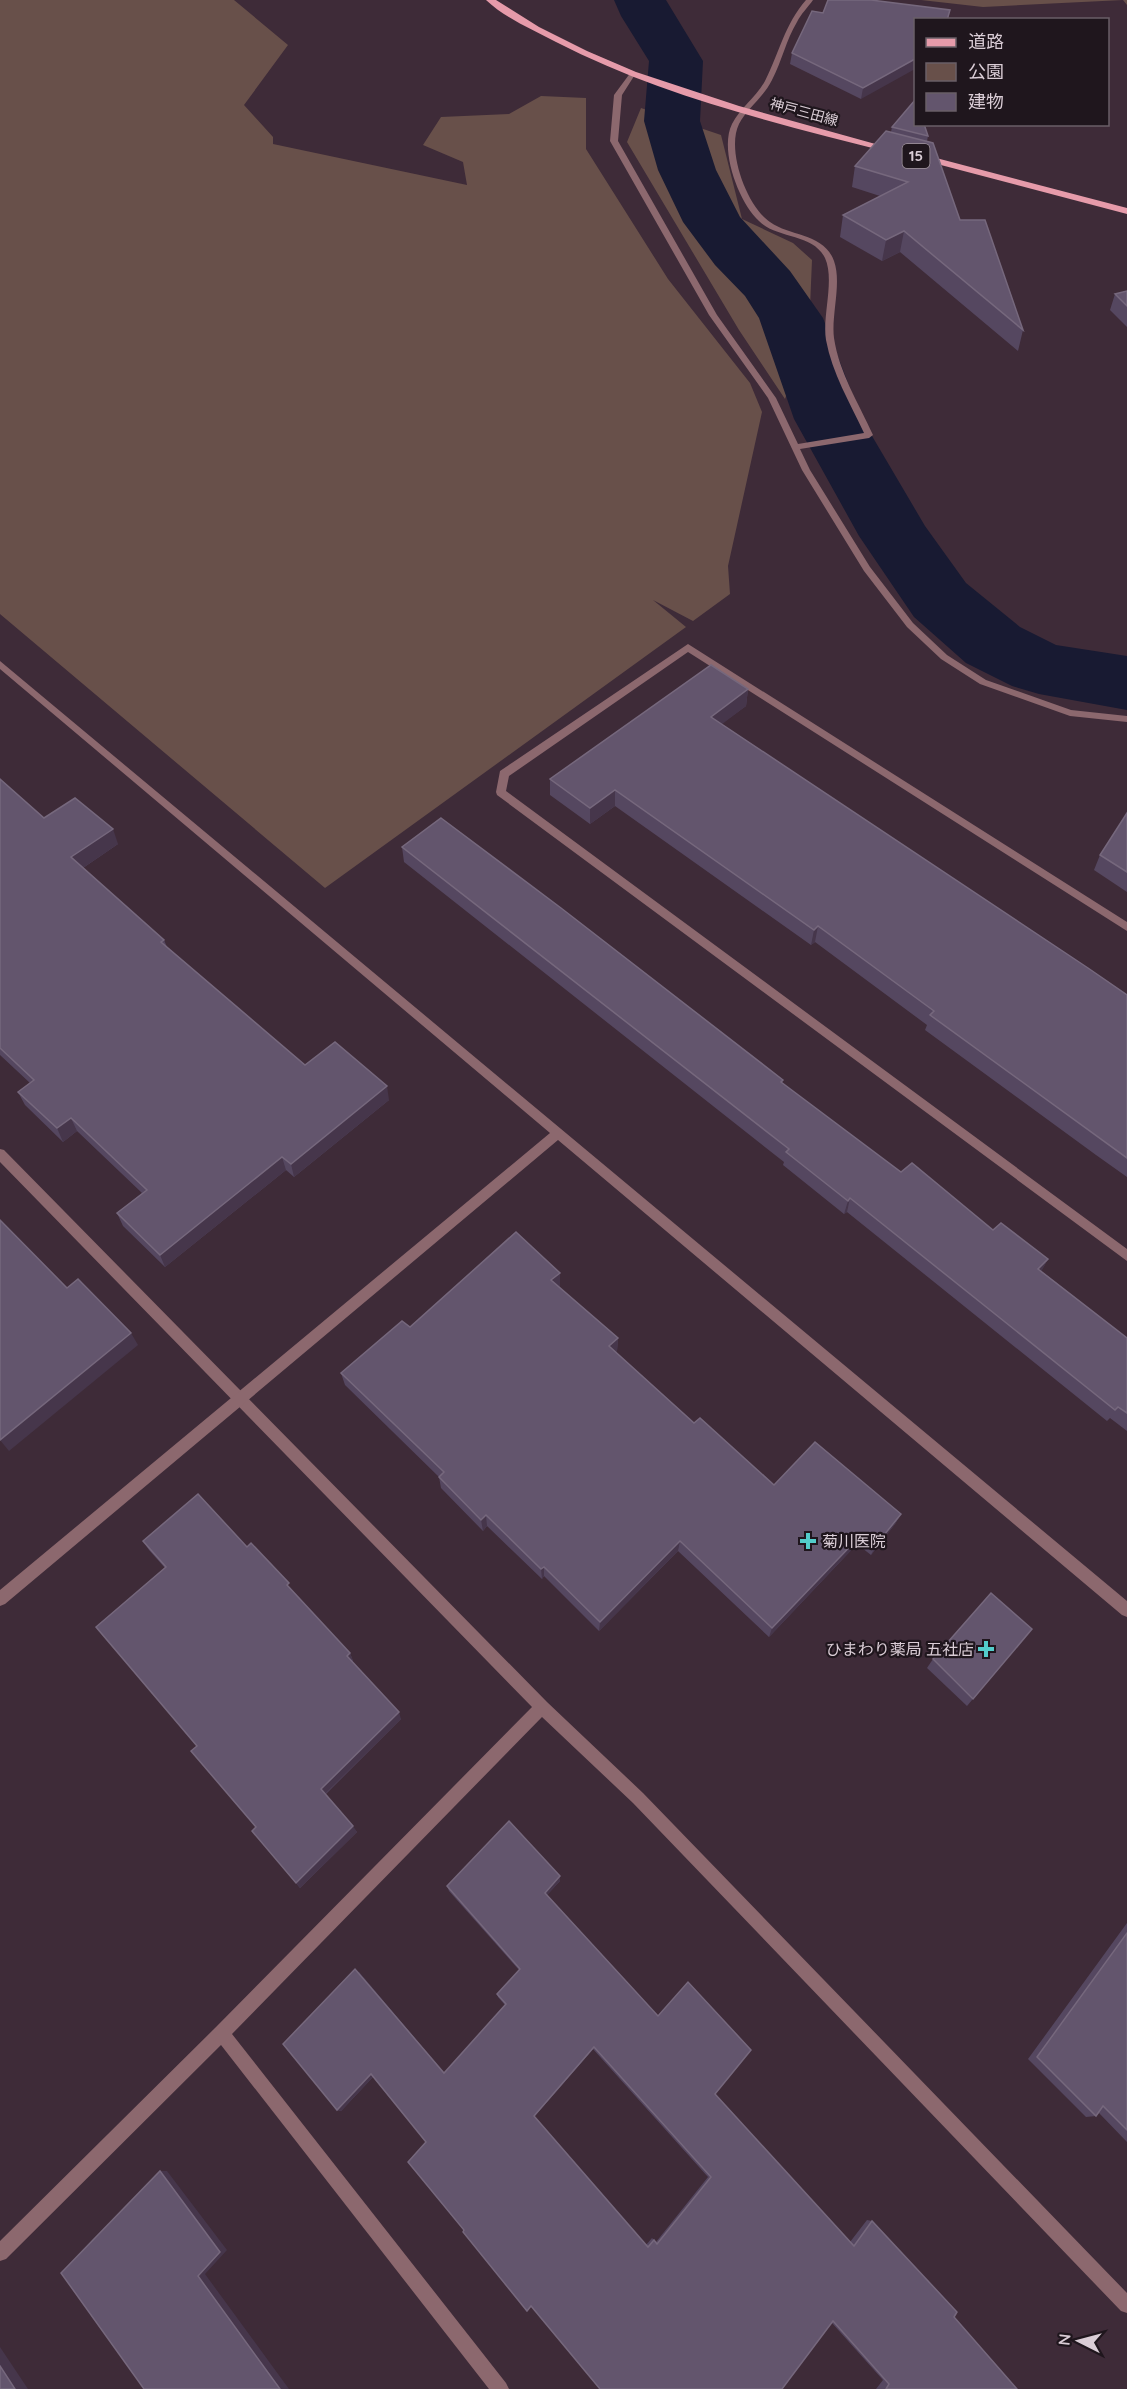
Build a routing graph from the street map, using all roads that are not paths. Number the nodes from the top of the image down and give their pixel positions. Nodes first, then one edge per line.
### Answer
1 (490, 0) edge
2 (810, 0) edge
3 (637, 75) junction
4 (747, 110) junction
5 (1127, 212) edge
6 (795, 447) junction
7 (0, 664) edge
8 (1127, 719) edge
9 (1127, 927) edge
10 (557, 1134) junction
11 (2, 1160) edge
12 (1127, 1256) edge
13 (240, 1398) junction
14 (0, 1599) edge
15 (1127, 1610) edge
16 (542, 1707) junction
17 (222, 2033) junction
18 (0, 2253) edge
19 (1127, 2305) edge
20 (500, 2389) edge

1 - 3 main road, 神戸三田線 / 15
2 - 4 street
3 - 4 main road, 神戸三田線 / 15
3 - 6 street
4 - 5 main road, 神戸三田線 / 15
4 - 6 street
6 - 8 street
7 - 10 street
9 - 12 street
10 - 13 street
10 - 15 street
11 - 13 street
13 - 14 street
13 - 16 street
16 - 17 street
16 - 19 street
17 - 18 street
17 - 20 street

